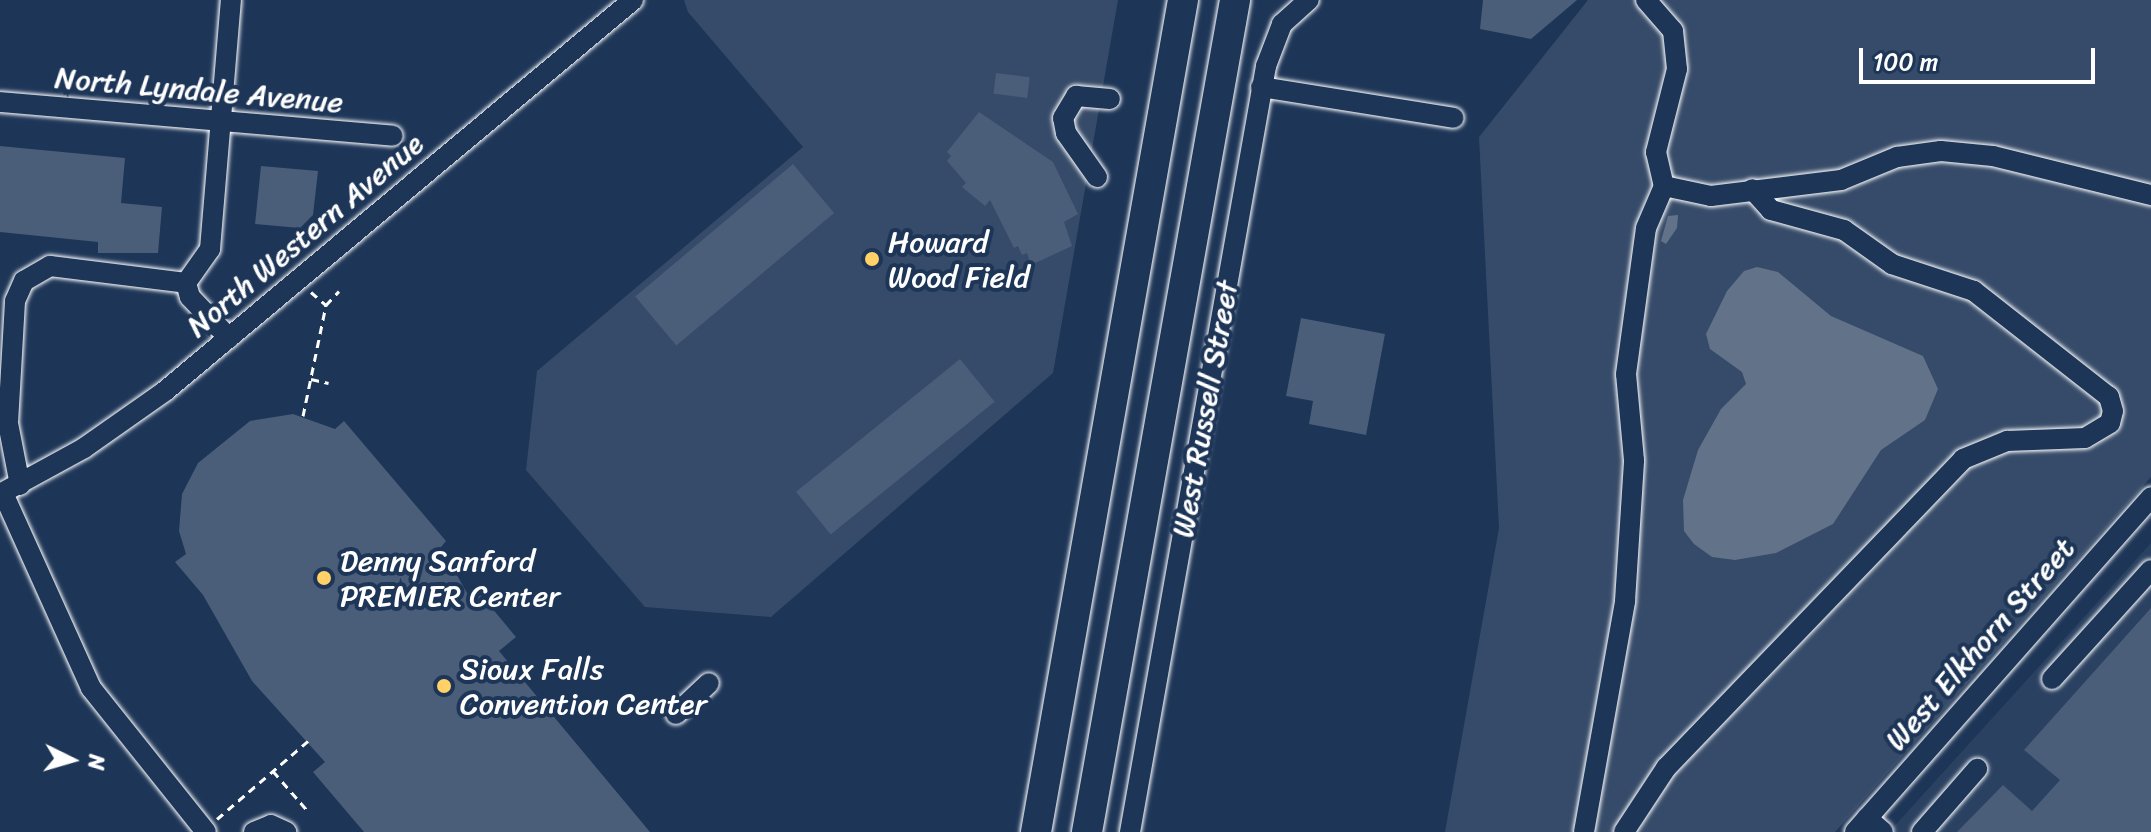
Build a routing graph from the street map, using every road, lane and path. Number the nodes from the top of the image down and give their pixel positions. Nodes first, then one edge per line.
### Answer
1 (231, 0) edge
2 (633, 0) edge
3 (1183, 0) edge
4 (1228, 0) edge
5 (1235, 0) edge
6 (1309, 0) edge
7 (1646, 0) edge
8 (1226, 49) junction
9 (1261, 87) junction
10 (1110, 99) dead end
11 (0, 102) edge
12 (1454, 118) dead end
13 (222, 123) junction
14 (393, 136) dead end
15 (1097, 177) dead end
16 (1664, 186) junction
17 (1752, 189) junction
18 (2151, 195) edge
19 (186, 283) junction
20 (339, 291) dead end
21 (229, 338) junction
22 (311, 379) junction
23 (329, 383) dead end
24 (303, 416) dead end
25 (8, 491) edge
26 (2147, 510) edge
27 (2151, 570) edge
28 (2052, 679) dead end
29 (709, 683) dead end
30 (676, 714) dead end
31 (308, 741) dead end
32 (1977, 769) dead end
33 (273, 771) junction
34 (307, 810) dead end
35 (1861, 825) edge
36 (205, 831) edge
37 (254, 832) edge
38 (286, 832) edge
39 (1036, 832) edge
40 (1087, 832) edge
41 (1130, 832) edge
42 (1584, 832) edge
43 (1624, 832) edge
44 (1883, 832) edge
45 (1922, 832) edge

1 - 13 street
2 - 21 street, North Western Avenue
3 - 39 highway
4 - 8 highway
5 - 8 highway, West Russell Street
6 - 9 street, West Russell Street
7 - 16 street
8 - 40 highway, West Russell Street
9 - 12 street
9 - 41 street, West Russell Street
10 - 15 street
11 - 13 street, North Lyndale Avenue
13 - 14 street, North Lyndale Avenue
13 - 19 street
16 - 17 street
16 - 42 street
17 - 18 street
17 - 43 street
19 - 21 street
19 - 25 street
20 - 22 path
21 - 25 street, North Western Avenue
22 - 23 path
22 - 24 path
25 - 36 street
26 - 35 street, West Elkhorn Street
27 - 28 street
29 - 30 street
31 - 33 path
32 - 45 street
33 - 34 path
33 - 36 path
35 - 44 street
37 - 38 street

